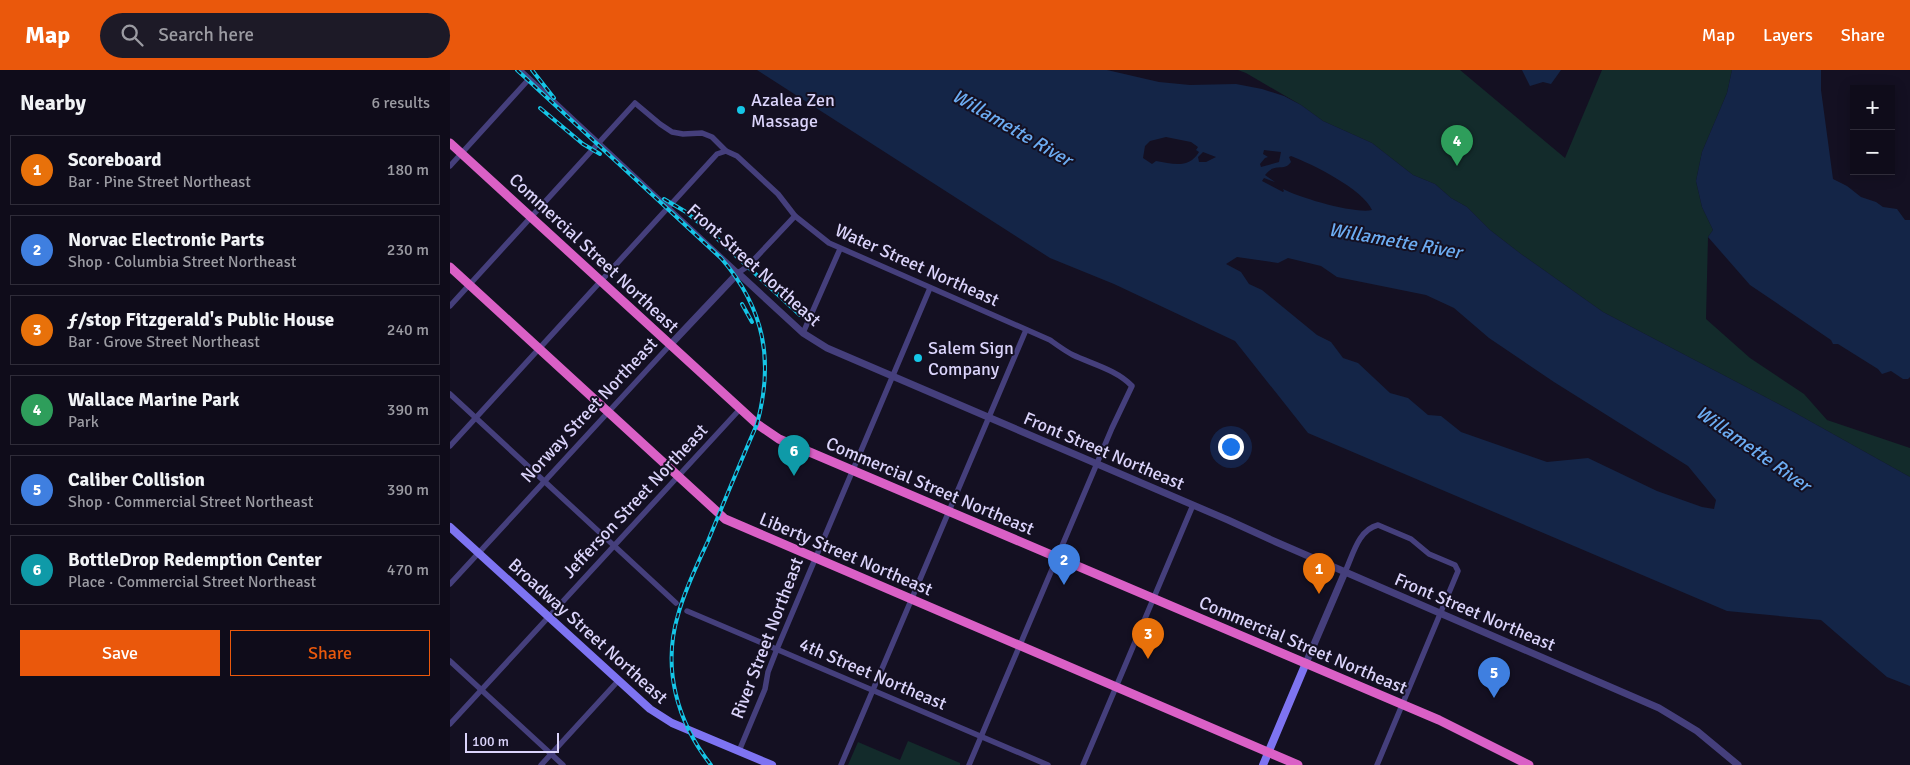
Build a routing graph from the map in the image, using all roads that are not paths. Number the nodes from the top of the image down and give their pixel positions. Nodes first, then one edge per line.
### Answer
1 (520, 70) edge
2 (529, 78) junction
3 (450, 143) edge
4 (598, 143) junction
5 (726, 150) junction
6 (462, 154) junction
7 (450, 166) edge
8 (668, 207) junction
9 (531, 216) junction
10 (794, 216) junction
11 (840, 250) junction
12 (450, 267) edge
13 (738, 273) junction
14 (601, 281) junction
15 (470, 285) junction
16 (930, 288) junction
17 (450, 306) edge
18 (1026, 330) junction
19 (803, 333) junction
20 (670, 345) junction
21 (538, 348) junction
22 (891, 376) junction
23 (450, 394) edge
24 (740, 409) junction
25 (608, 413) junction
26 (476, 418) junction
27 (989, 418) junction
28 (450, 446) edge
29 (1097, 464) junction
30 (852, 471) junction
31 (678, 477) junction
32 (544, 481) junction
33 (1194, 505) junction
34 (948, 512) junction
35 (450, 526) edge
36 (614, 544) junction
37 (479, 553) junction
38 (814, 558) junction
39 (1057, 558) junction
40 (1346, 572) junction
41 (450, 584) edge
42 (1153, 599) junction
43 (911, 600) junction
44 (676, 603) dead end
45 (686, 611) dead end
46 (1441, 613) junction
47 (548, 617) junction
48 (1020, 646) junction
49 (777, 649) junction
50 (450, 661) edge
51 (1306, 663) junction
52 (618, 681) junction
53 (1116, 687) junction
54 (874, 689) junction
55 (482, 690) junction
56 (1400, 705) junction
57 (450, 724) edge
58 (982, 737) junction
59 (739, 751) junction
60 (1268, 752) junction
61 (551, 754) junction
62 (1737, 764) edge
63 (541, 765) edge
64 (563, 765) edge
65 (772, 765) edge
66 (841, 765) edge
67 (969, 765) edge
68 (1048, 765) edge
69 (1083, 765) edge
70 (1263, 765) edge
71 (1298, 765) edge
72 (1376, 765) edge
73 (1529, 765) edge

1 - 2 street, Front Street Northeast
2 - 4 street, Front Street Northeast
2 - 6 street
3 - 6 highway, Commercial Street Northeast
4 - 5 street, Water Street Northeast
4 - 8 street, Front Street Northeast
4 - 9 street
5 - 8 street
5 - 10 street, Water Street Northeast
6 - 7 street
6 - 9 highway, Commercial Street Northeast
8 - 13 street, Front Street Northeast
8 - 14 street
9 - 14 highway, Commercial Street Northeast
9 - 15 street
10 - 11 street, Water Street Northeast
10 - 13 street, Norway Street Northeast
11 - 16 street, Water Street Northeast
11 - 19 street
12 - 15 highway, Liberty Street Northeast
13 - 19 street, Front Street Northeast
13 - 20 street, Norway Street Northeast
14 - 20 highway, Commercial Street Northeast
14 - 21 street
15 - 17 street
15 - 21 highway, Liberty Street Northeast
16 - 18 street, Water Street Northeast
16 - 22 street, River Street Northeast
18 - 27 street
18 - 29 street, Water Street Northeast
19 - 22 street, Front Street Northeast
20 - 24 highway, Commercial Street Northeast
20 - 25 street, Norway Street Northeast
21 - 25 highway, Liberty Street Northeast
21 - 26 street
22 - 27 street, Front Street Northeast
22 - 30 street, River Street Northeast
23 - 26 street
24 - 30 highway, Commercial Street Northeast
24 - 31 street, Jefferson Street Northeast
25 - 31 highway, Liberty Street Northeast
25 - 32 street, Norway Street Northeast
26 - 28 street
26 - 32 street
27 - 29 street, Front Street Northeast
27 - 34 street
29 - 33 street, Front Street Northeast
29 - 39 street
30 - 34 highway, Commercial Street Northeast
30 - 38 street, River Street Northeast
31 - 36 street, Jefferson Street Northeast
31 - 38 highway, Liberty Street Northeast
32 - 36 street
32 - 37 street, Norway Street Northeast
33 - 40 street, Front Street Northeast
33 - 42 street
34 - 39 highway, Commercial Street Northeast
34 - 43 street
35 - 37 main road, Broadway Street Northeast
36 - 44 street
36 - 47 street, Jefferson Street Northeast
37 - 41 street, Norway Street Northeast
37 - 47 main road, Broadway Street Northeast
38 - 43 highway, Liberty Street Northeast
38 - 49 street, River Street Northeast
39 - 42 highway, Commercial Street Northeast
39 - 48 street
40 - 46 street, Front Street Northeast
40 - 46 street
40 - 51 street
42 - 51 highway, Commercial Street Northeast
42 - 53 street
43 - 48 highway, Liberty Street Northeast
43 - 54 street
45 - 49 street, 4th Street Northeast
46 - 56 street
46 - 62 street, Front Street Northeast
47 - 52 main road, Broadway Street Northeast
47 - 55 street, Jefferson Street Northeast
48 - 53 highway, Liberty Street Northeast
48 - 58 street
49 - 54 street, 4th Street Northeast
49 - 59 street, River Street Northeast
50 - 55 street
51 - 56 highway, Commercial Street Northeast
51 - 60 main road
52 - 59 main road, Broadway Street Northeast
52 - 61 street
53 - 60 highway, Liberty Street Northeast
53 - 69 street
54 - 58 street, 4th Street Northeast
54 - 66 street
55 - 57 street, Jefferson Street Northeast
55 - 61 street
56 - 72 street
56 - 73 highway, Commercial Street Northeast
58 - 67 street
58 - 68 street, 4th Street Northeast
59 - 65 main road, Broadway Street Northeast
60 - 70 main road
60 - 71 highway, Liberty Street Northeast
61 - 63 street
61 - 64 street

